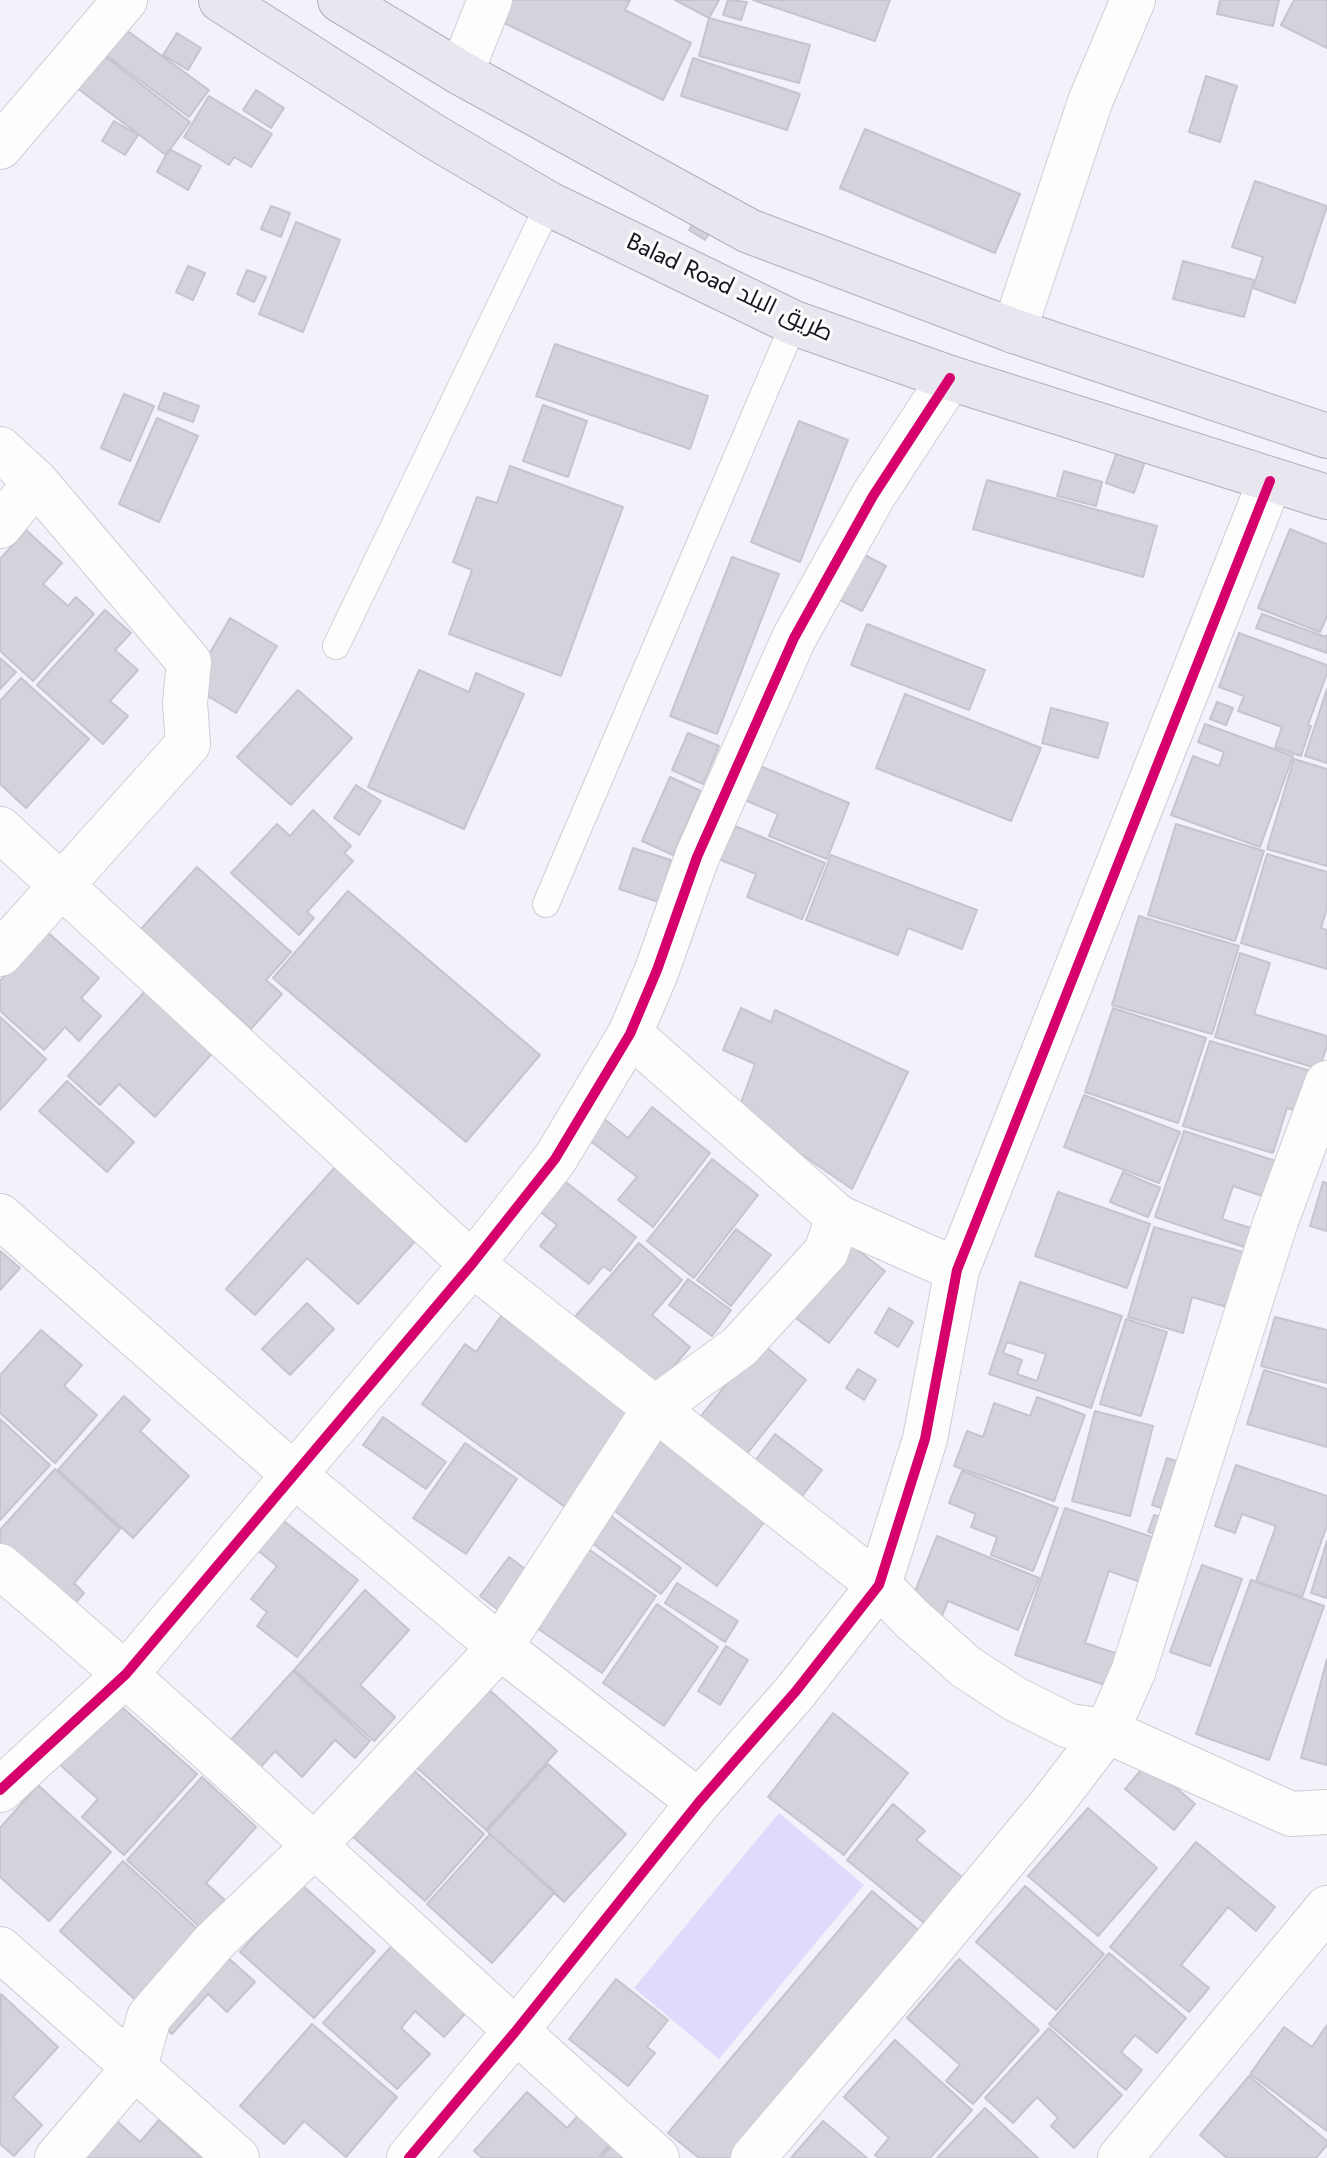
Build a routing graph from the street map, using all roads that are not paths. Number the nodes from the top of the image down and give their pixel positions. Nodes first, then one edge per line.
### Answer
1 (125, 0) edge
2 (221, 0) edge
3 (340, 0) edge
4 (490, 0) edge
5 (1133, 0) edge
6 (461, 73) junction
7 (0, 147) edge
8 (549, 204) junction
9 (794, 323) junction
10 (1014, 331) junction
11 (950, 378) junction
12 (1327, 436) edge
13 (0, 449) edge
14 (1270, 481) junction
15 (36, 482) junction
16 (1327, 497) edge
17 (0, 526) edge
18 (336, 646) dead end
19 (0, 829) edge
20 (60, 887) junction
21 (546, 904) dead end
22 (0, 954) edge
23 (630, 1034) junction
24 (1327, 1083) edge
25 (0, 1216) edge
26 (838, 1217) junction
27 (472, 1264) junction
28 (957, 1270) junction
29 (655, 1408) junction
30 (293, 1474) junction
31 (0, 1566) edge
32 (879, 1585) junction
33 (500, 1647) junction
34 (126, 1674) junction
35 (1107, 1731) junction
36 (0, 1790) edge
37 (699, 1802) junction
38 (1327, 1812) edge
39 (314, 1846) junction
40 (1327, 1908) edge
41 (0, 1949) edge
42 (515, 2032) junction
43 (135, 2067) junction
44 (57, 2158) edge
45 (237, 2158) edge
46 (409, 2158) edge
47 (657, 2158) edge
48 (753, 2158) edge
49 (1120, 2158) edge

1 - 7 street
2 - 8 highway, Balad Road طريق البلد
3 - 6 highway
4 - 6 street
5 - 10 street
6 - 10 highway
8 - 9 highway, Balad Road طريق البلد
8 - 18 lane
9 - 11 highway, Balad Road طريق البلد
9 - 21 lane
10 - 12 highway
11 - 14 highway, Balad Road طريق البلد
11 - 23 street
13 - 15 street
14 - 16 highway, Balad Road طريق البلد
14 - 28 street
15 - 17 street
15 - 20 street
19 - 20 street
20 - 22 street
20 - 27 street
23 - 26 street
23 - 27 street
24 - 35 street
25 - 30 street
26 - 28 street
26 - 29 street
27 - 29 street
27 - 30 street
28 - 32 street
29 - 32 street
29 - 33 street
30 - 33 street
30 - 34 street
31 - 34 street
32 - 35 street
32 - 37 street
33 - 37 street
33 - 39 street
34 - 36 street
34 - 39 street
35 - 38 street
35 - 48 street
37 - 42 street
39 - 42 street
39 - 43 street
40 - 49 street
41 - 43 street
42 - 46 street
42 - 47 street
43 - 44 street
43 - 45 street

